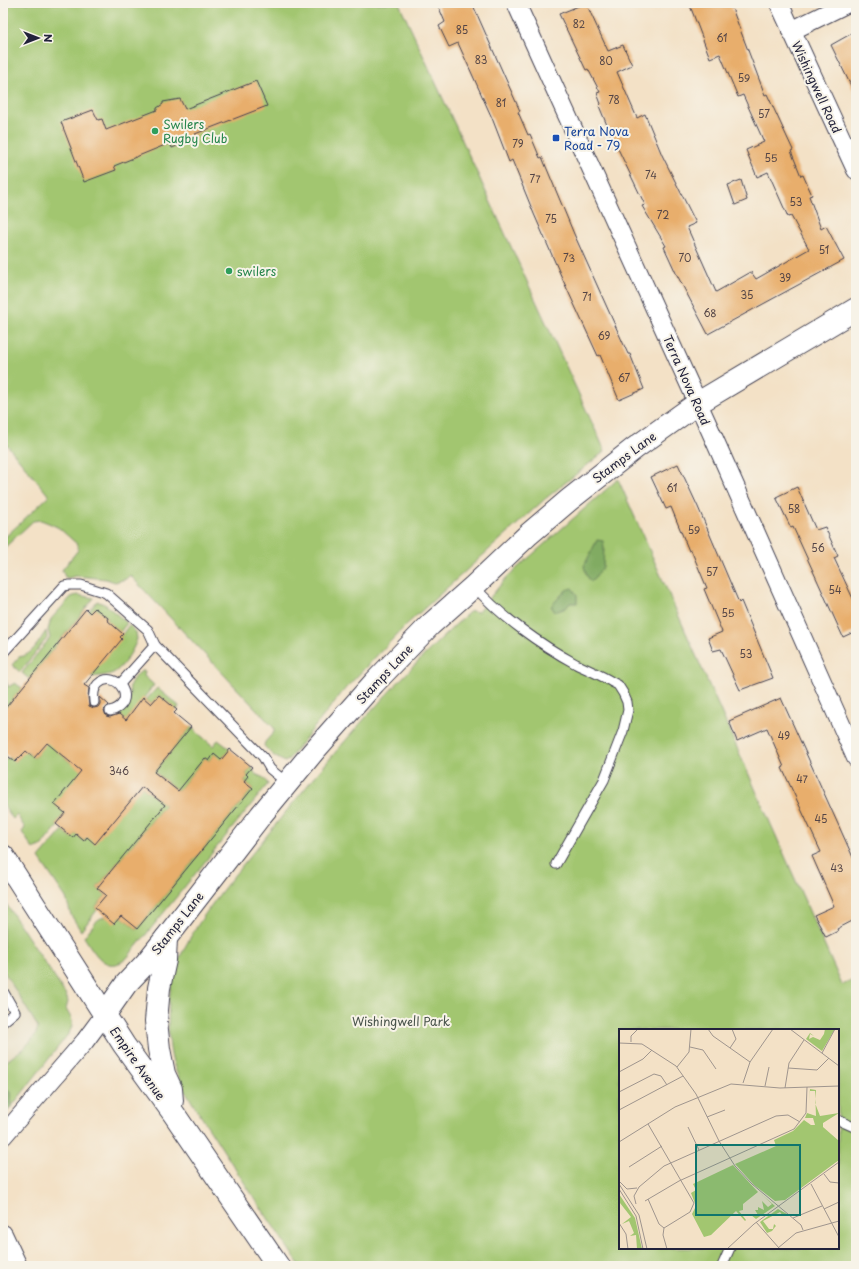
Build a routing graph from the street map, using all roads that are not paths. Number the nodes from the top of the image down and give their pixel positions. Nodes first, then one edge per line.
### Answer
1 (516, 3) edge
2 (780, 3) edge
3 (848, 3) edge
4 (792, 31) junction
5 (856, 170) edge
6 (856, 309) edge
7 (698, 403) junction
8 (474, 586) junction
9 (155, 645) junction
10 (3, 652) edge
11 (120, 684) junction
12 (94, 702) dead end
13 (110, 712) dead end
14 (856, 758) edge
15 (287, 783) junction
16 (3, 856) edge
17 (556, 864) dead end
18 (166, 938) junction
19 (3, 991) edge
20 (105, 1014) junction
21 (3, 1022) edge
22 (174, 1114) junction
23 (839, 1120) edge
24 (856, 1128) edge
25 (3, 1136) edge
26 (3, 1234) edge
27 (730, 1249) edge
28 (18, 1266) edge
29 (278, 1266) edge
30 (722, 1266) edge

1 - 7 street, Terra Nova Road
2 - 4 street, Wishingwell Road
3 - 4 street
4 - 5 street, Wishingwell Road
6 - 7 street, Stamps Lane
7 - 8 street, Stamps Lane
7 - 14 street, Terra Nova Road
8 - 15 street, Stamps Lane
8 - 17 lane
9 - 10 lane
9 - 11 lane
9 - 15 lane
11 - 12 lane
11 - 13 lane
15 - 18 street, Stamps Lane
16 - 20 street, Empire Avenue
18 - 20 street, Stamps Lane
18 - 22 street
19 - 21 lane
20 - 22 street, Empire Avenue
20 - 25 street, Stamps Lane
22 - 29 street, Empire Avenue
23 - 24 lane
26 - 28 street
27 - 30 lane

